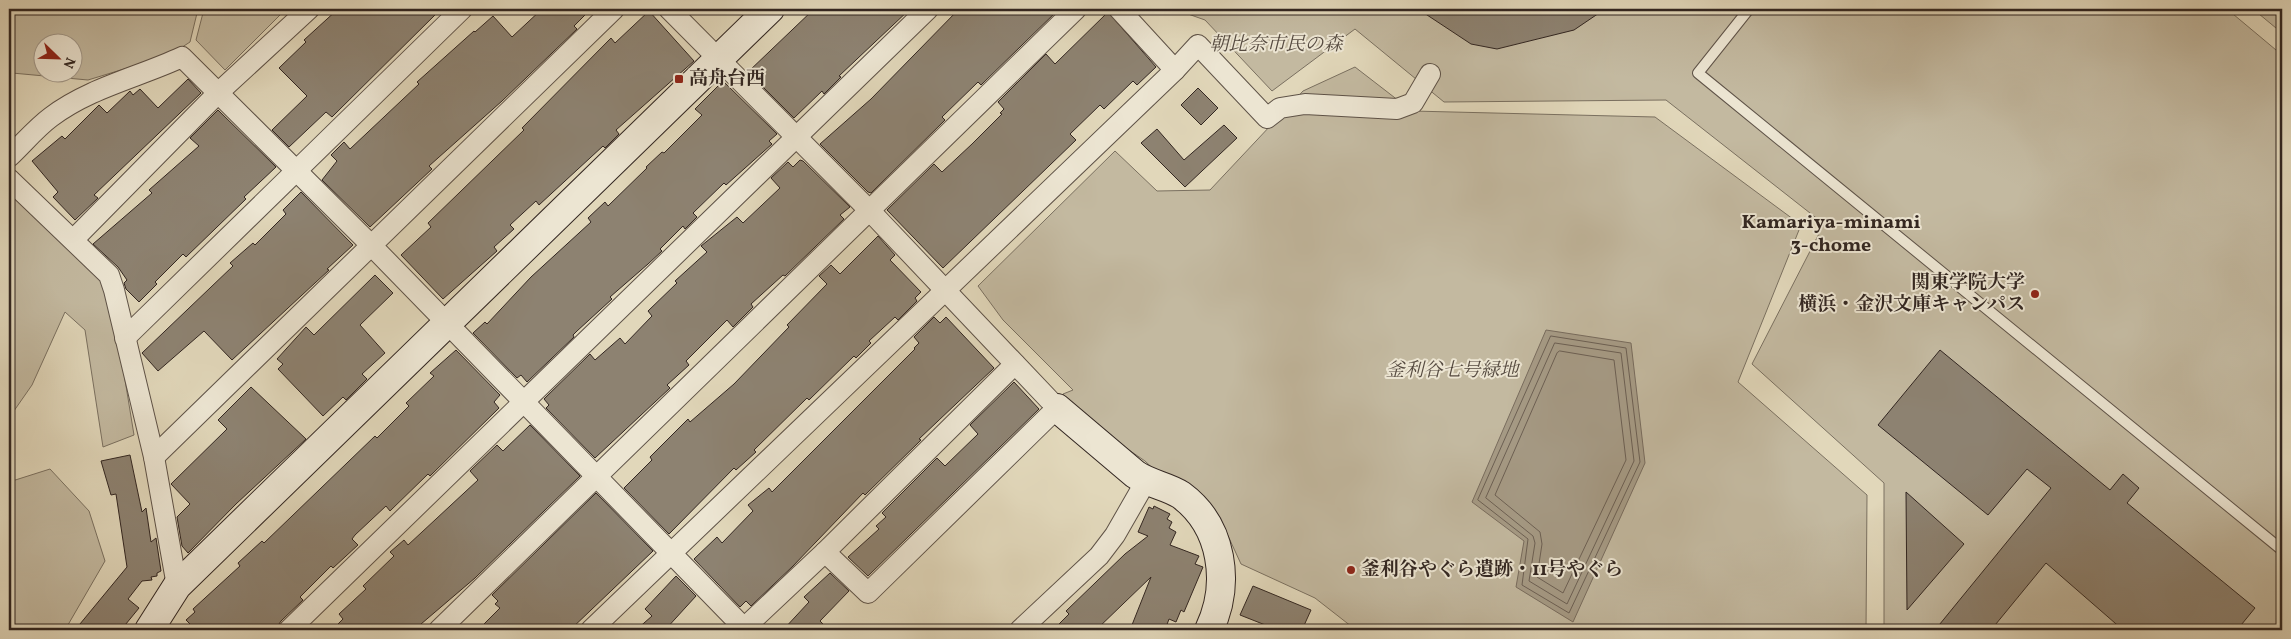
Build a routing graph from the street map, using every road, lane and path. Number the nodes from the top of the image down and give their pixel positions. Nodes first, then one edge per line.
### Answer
1 (309, 9) edge
2 (462, 9) edge
3 (614, 9) edge
4 (669, 9) edge
5 (770, 9) edge
6 (928, 9) edge
7 (1076, 9) edge
8 (1119, 9) edge
9 (1749, 9) edge
10 (718, 59) junction
11 (1175, 70) junction
12 (1430, 74) dead end
13 (219, 92) junction
14 (798, 138) junction
15 (9, 157) edge
16 (298, 171) junction
17 (9, 179) edge
18 (870, 212) junction
19 (74, 239) junction
20 (370, 244) junction
21 (944, 290) junction
22 (447, 324) junction
23 (125, 338) junction
24 (1015, 364) junction
25 (526, 402) junction
26 (1057, 408) junction
27 (154, 456) junction
28 (598, 477) junction
29 (1146, 481) junction
30 (2282, 550) edge
31 (825, 552) junction
32 (672, 553) junction
33 (177, 586) junction
34 (743, 629) edge
35 (149, 630) edge
36 (288, 630) edge
37 (439, 630) edge
38 (591, 630) edge
39 (1020, 630) edge
40 (1210, 630) edge

1 - 13 street
2 - 16 street
3 - 20 street
4 - 10 street
5 - 10 street
6 - 14 street
7 - 18 street
8 - 11 street
9 - 30 lane
10 - 14 street
10 - 22 street
11 - 12 street
11 - 21 street
13 - 15 street
13 - 16 street
13 - 19 street
14 - 18 street
14 - 25 street
16 - 20 street
16 - 23 street
17 - 19 street
18 - 21 street
18 - 28 street
19 - 23 street
20 - 22 street
20 - 27 street
21 - 24 street
21 - 32 street
22 - 25 street
22 - 33 street
23 - 27 street
24 - 26 street
24 - 31 street
25 - 28 street
25 - 36 street
26 - 29 street
26 - 31 street
27 - 33 street
28 - 32 street
28 - 37 street
29 - 39 street
29 - 40 street
31 - 34 street
32 - 34 street
32 - 38 street
33 - 35 street

